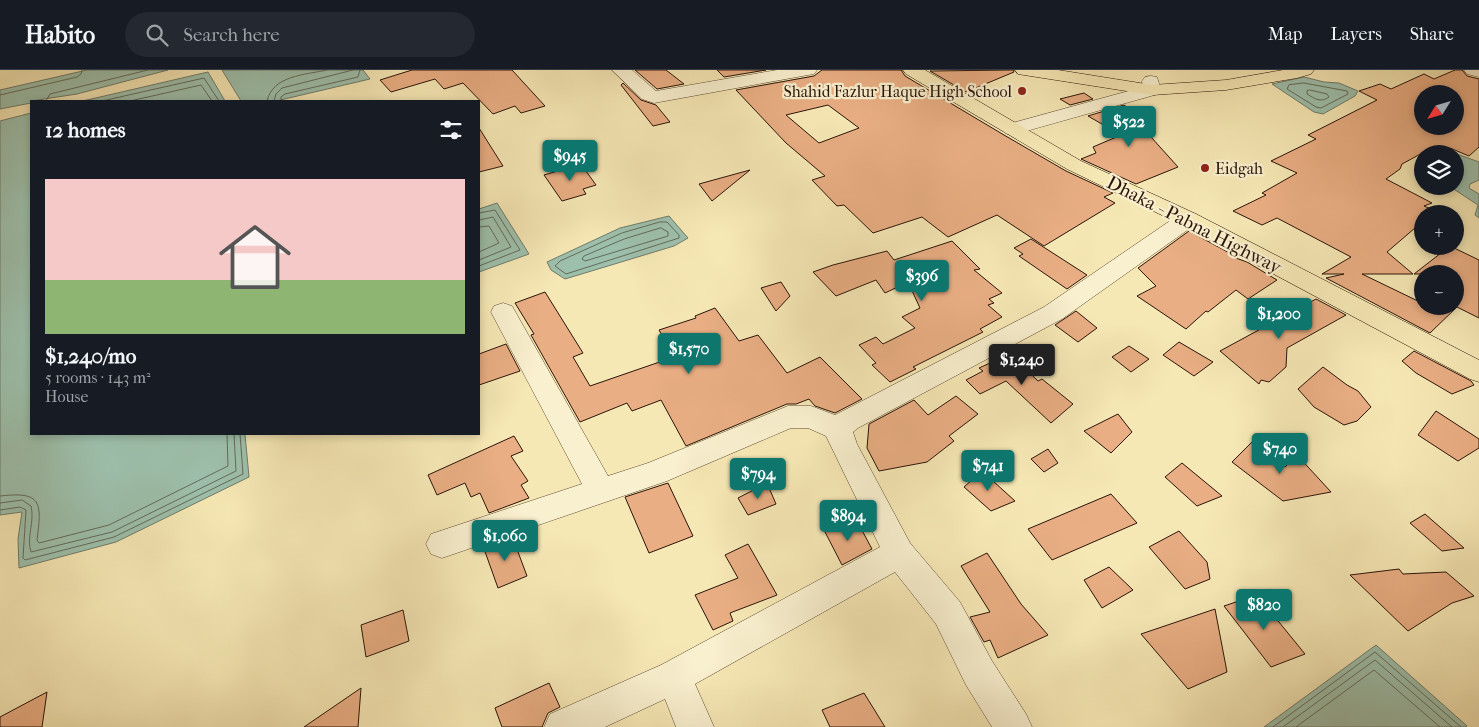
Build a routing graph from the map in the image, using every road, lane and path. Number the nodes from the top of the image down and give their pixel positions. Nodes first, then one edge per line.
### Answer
1 (621, 70) edge
2 (808, 70) edge
3 (912, 70) edge
4 (1024, 70) edge
5 (1068, 70) edge
6 (1263, 70) edge
7 (1305, 70) edge
8 (1473, 70) edge
9 (1479, 72) edge
10 (1151, 85) junction
11 (1012, 129) junction
12 (1188, 219) junction
13 (503, 312) dead end
14 (1479, 372) edge
15 (838, 429) junction
16 (601, 491) junction
17 (442, 544) dead end
18 (899, 553) junction
19 (674, 677) junction
20 (563, 727) edge
21 (695, 727) edge
22 (1013, 727) edge

1 - 2 street
3 - 11 main road, Dhaka - Pabna Highway
4 - 10 main road
5 - 10 main road
6 - 10 main road
7 - 10 main road
8 - 9 street
10 - 11 street
11 - 12 main road, Dhaka - Pabna Highway
12 - 14 main road, Dhaka - Pabna Highway
12 - 15 street
13 - 16 street
15 - 16 street
15 - 18 street
16 - 17 street
18 - 19 street
18 - 22 street
19 - 20 street
19 - 21 street

